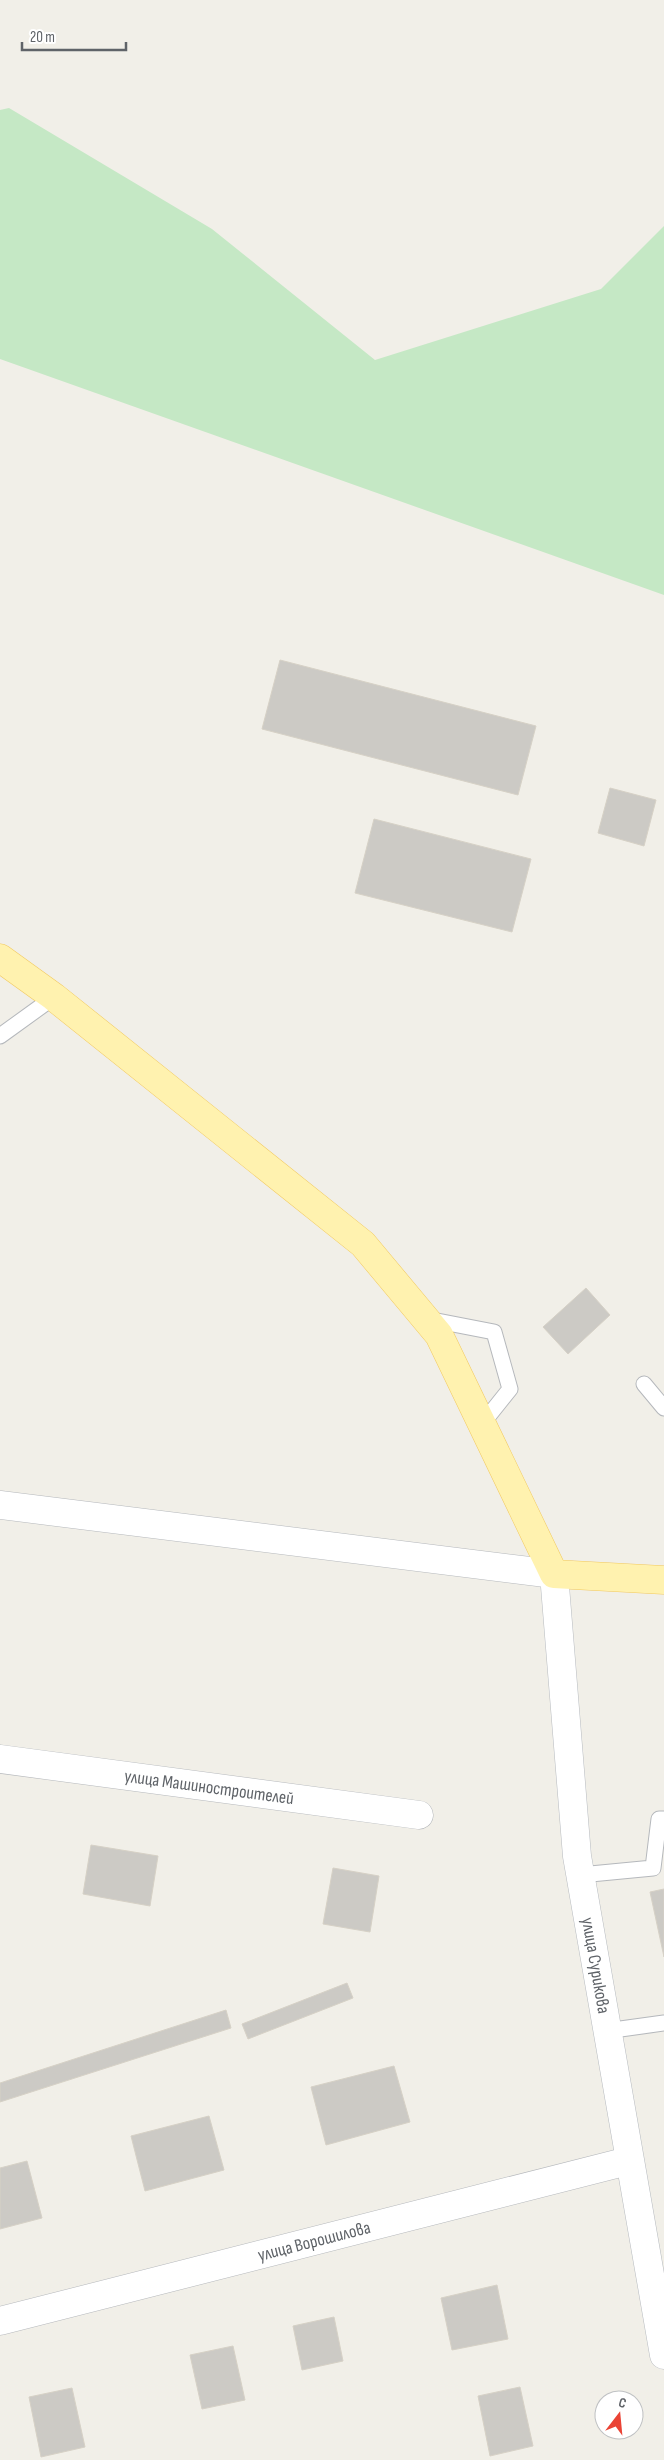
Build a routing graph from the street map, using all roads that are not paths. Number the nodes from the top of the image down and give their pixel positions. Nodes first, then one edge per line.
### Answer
1 (0, 958) edge
2 (54, 997) junction
3 (0, 1036) edge
4 (426, 1319) junction
5 (644, 1384) dead end
6 (664, 1408) edge
7 (482, 1424) junction
8 (0, 1505) edge
9 (554, 1574) junction
10 (664, 1580) edge
11 (0, 1759) edge
12 (418, 1815) dead end
13 (664, 1819) edge
14 (580, 1875) junction
15 (664, 2023) edge
16 (606, 2031) junction
17 (628, 2161) junction
18 (0, 2321) edge
19 (664, 2355) edge

1 - 2 main road
2 - 3 lane
2 - 4 main road
4 - 7 main road
4 - 7 lane
5 - 6 lane
7 - 9 main road
8 - 9 street
9 - 10 main road
9 - 14 street, улица Сурикова
11 - 12 street, улица Машиностроителей
13 - 14 lane
14 - 16 street, улица Сурикова
15 - 16 lane
16 - 17 street, улица Сурикова
17 - 18 street, улица Ворошилова
17 - 19 street, улица Сурикова

